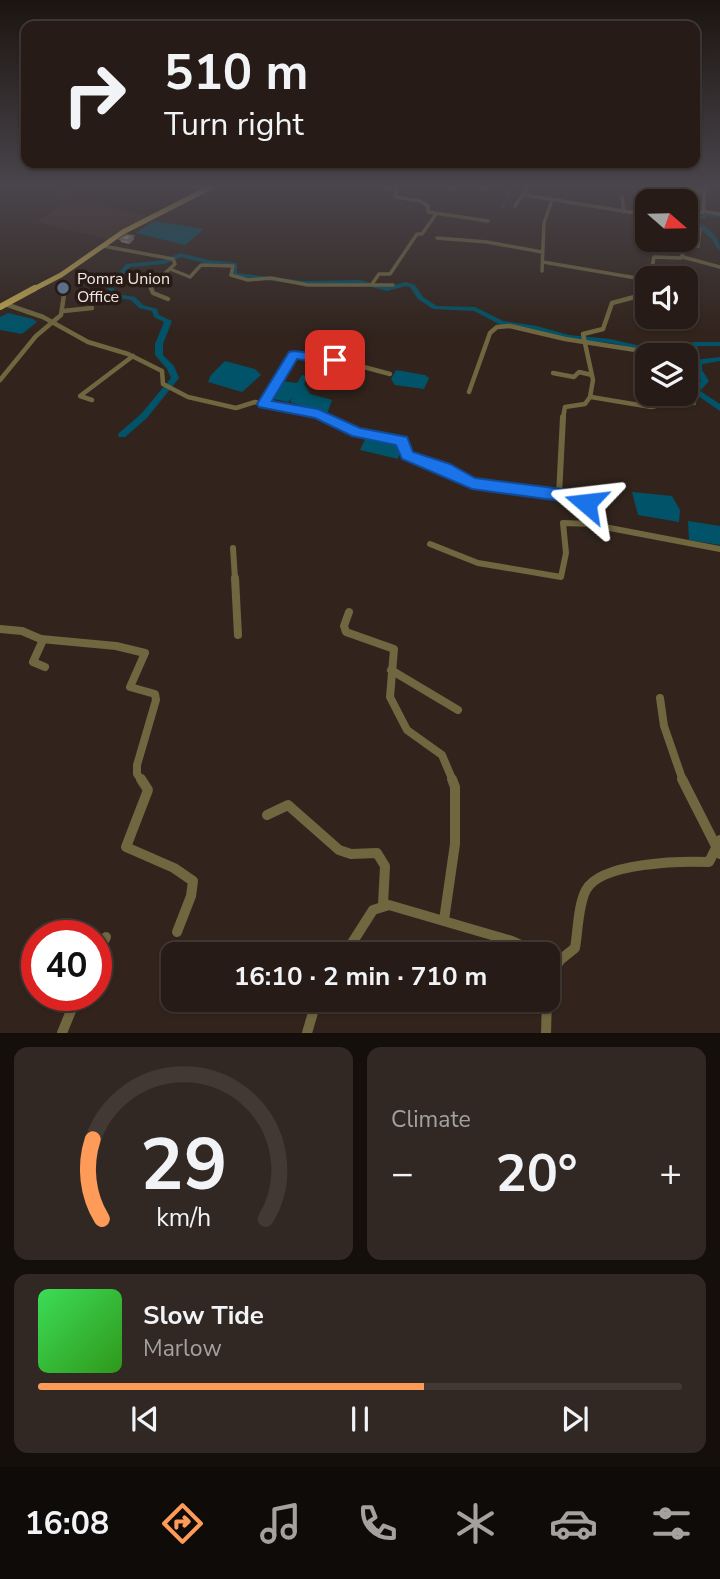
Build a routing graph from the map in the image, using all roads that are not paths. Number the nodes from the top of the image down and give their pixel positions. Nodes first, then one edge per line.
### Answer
1 (123, 235) edge
2 (416, 235) edge
3 (543, 235) edge
4 (437, 238) dead end
5 (103, 246) junction
6 (542, 252) junction
7 (684, 252) edge
8 (683, 257) junction
9 (543, 262) junction
10 (652, 266) edge
11 (720, 267) edge
12 (170, 269) junction
13 (542, 271) dead end
14 (635, 279) edge
15 (372, 284) junction
16 (392, 286) dead end
17 (66, 287) dead end
18 (635, 297) edge
19 (168, 299) dead end
20 (3, 306) edge
21 (92, 308) dead end
22 (63, 311) junction
23 (53, 322) junction
24 (583, 340) junction
25 (635, 349) edge
26 (133, 356) junction
27 (553, 373) dead end
28 (390, 374) dead end
29 (592, 375) junction
30 (0, 380) edge
31 (469, 392) dead end
32 (591, 397) junction
33 (92, 400) dead end
34 (264, 404) junction
35 (635, 404) edge
36 (559, 495) junction
37 (592, 524) junction
38 (430, 544) dead end
39 (233, 548) dead end
40 (720, 549) edge
41 (349, 612) dead end
42 (0, 629) edge
43 (238, 635) dead end
44 (41, 639) junction
45 (45, 667) dead end
46 (391, 670) junction
47 (660, 698) dead end
48 (458, 710) dead end
49 (267, 815) dead end
50 (719, 846) edge
51 (383, 905) junction
52 (444, 920) junction
53 (177, 932) dead end
54 (353, 942) edge
55 (507, 942) edge
56 (560, 960) edge
57 (71, 1011) edge
58 (313, 1012) edge
59 (548, 1012) edge
60 (62, 1033) edge
61 (307, 1033) edge
62 (547, 1033) edge

1 - 5 main road
2 - 15 street
3 - 6 street
4 - 6 street
5 - 12 street
5 - 20 main road
6 - 9 street
7 - 8 street
8 - 10 street
8 - 11 street
9 - 13 street
9 - 14 street
12 - 15 street
12 - 19 street
15 - 16 street
17 - 22 street
18 - 24 street
20 - 23 street
21 - 22 street
22 - 23 street
23 - 26 street
23 - 30 street
24 - 25 street
24 - 29 street
24 - 31 street
26 - 33 street
26 - 34 street
27 - 29 street
28 - 34 street
29 - 32 street
32 - 35 street
32 - 36 street
34 - 36 street
36 - 37 street
37 - 38 street
37 - 40 street
39 - 43 street
41 - 46 street
42 - 44 street
44 - 45 street
44 - 53 street
46 - 48 street
46 - 52 street
47 - 50 street
49 - 51 street
50 - 56 street
51 - 52 street
51 - 54 street
52 - 55 street
57 - 60 street
58 - 61 street
59 - 62 street

